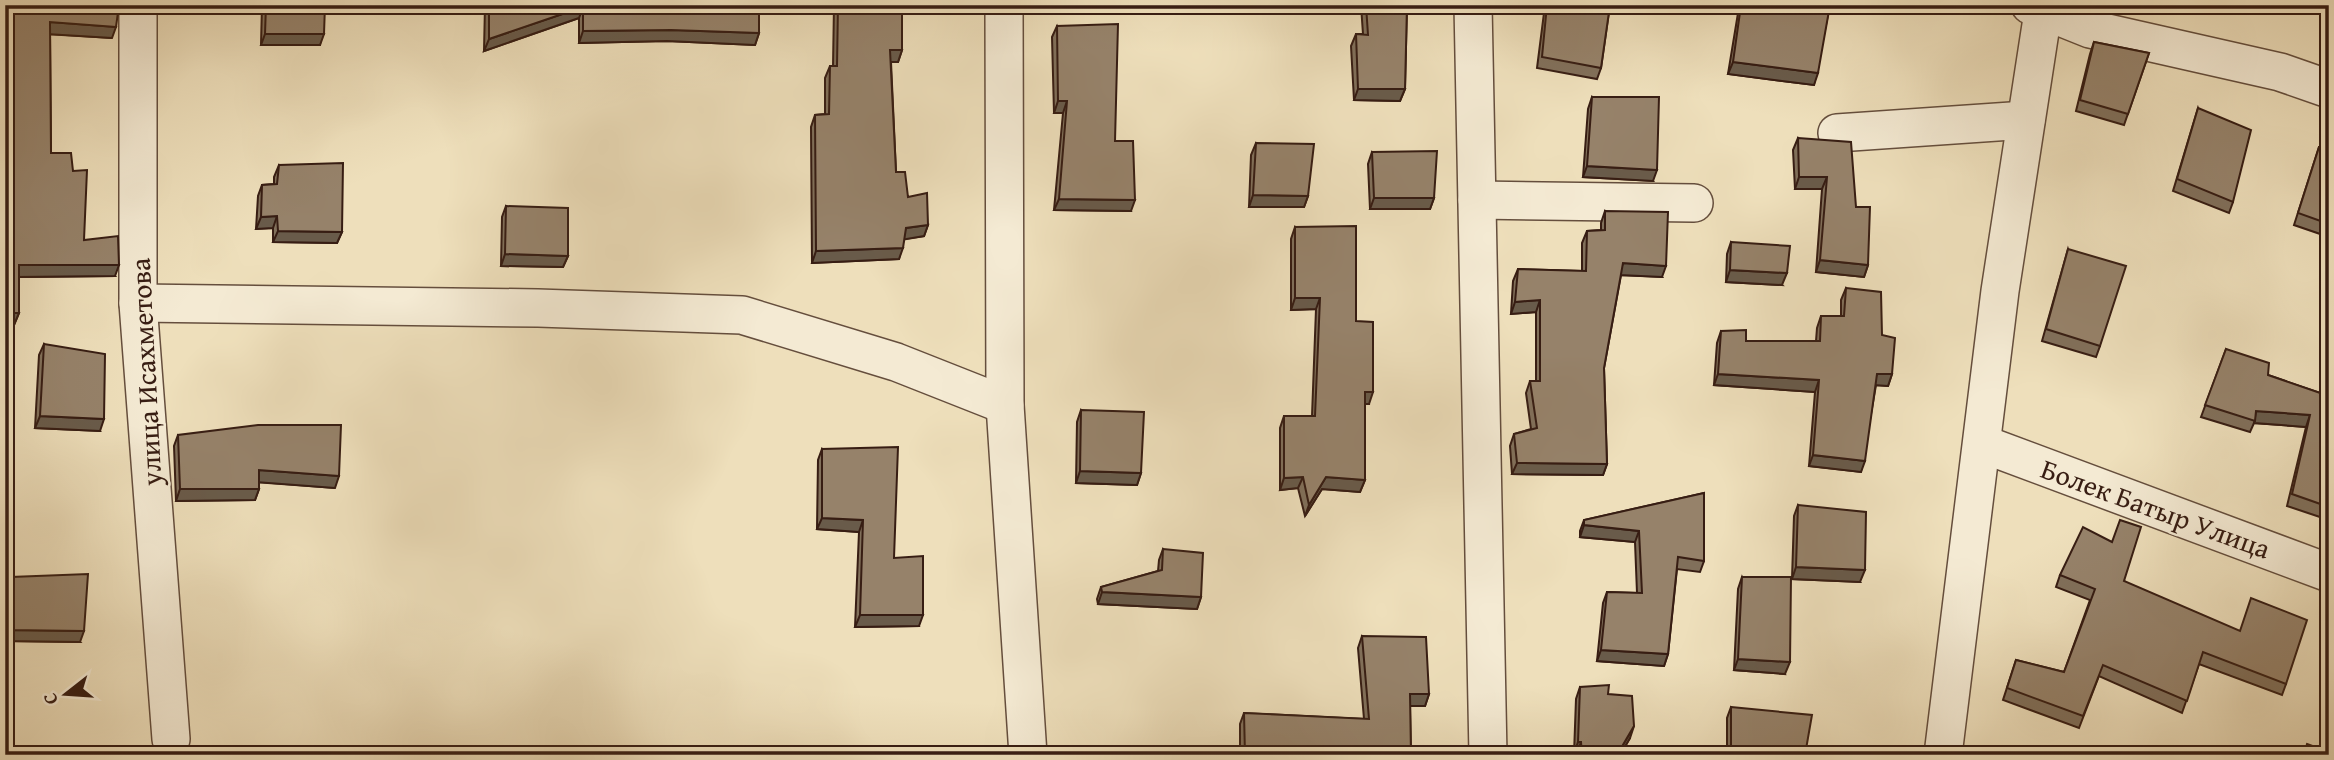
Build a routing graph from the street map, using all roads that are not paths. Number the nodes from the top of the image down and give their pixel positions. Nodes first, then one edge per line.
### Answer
1 (138, 5) edge
2 (1004, 5) edge
3 (1473, 5) edge
4 (2036, 9) edge
5 (2329, 89) edge
6 (2026, 120) junction
7 (1836, 133) dead end
8 (1477, 200) junction
9 (1694, 203) dead end
10 (138, 303) junction
11 (1004, 405) junction
12 (1983, 444) junction
13 (2329, 573) edge
14 (171, 739) dead end
15 (1028, 755) edge
16 (1488, 755) edge
17 (1943, 755) edge

1 - 10 street, улица Исахметова
2 - 11 street
3 - 8 street
4 - 5 street
4 - 6 street
6 - 7 street
6 - 12 street
8 - 9 street
8 - 16 street
10 - 11 street
10 - 14 street, улица Исахметова
11 - 15 street
12 - 13 street, Болек Батыр Улица
12 - 17 street

